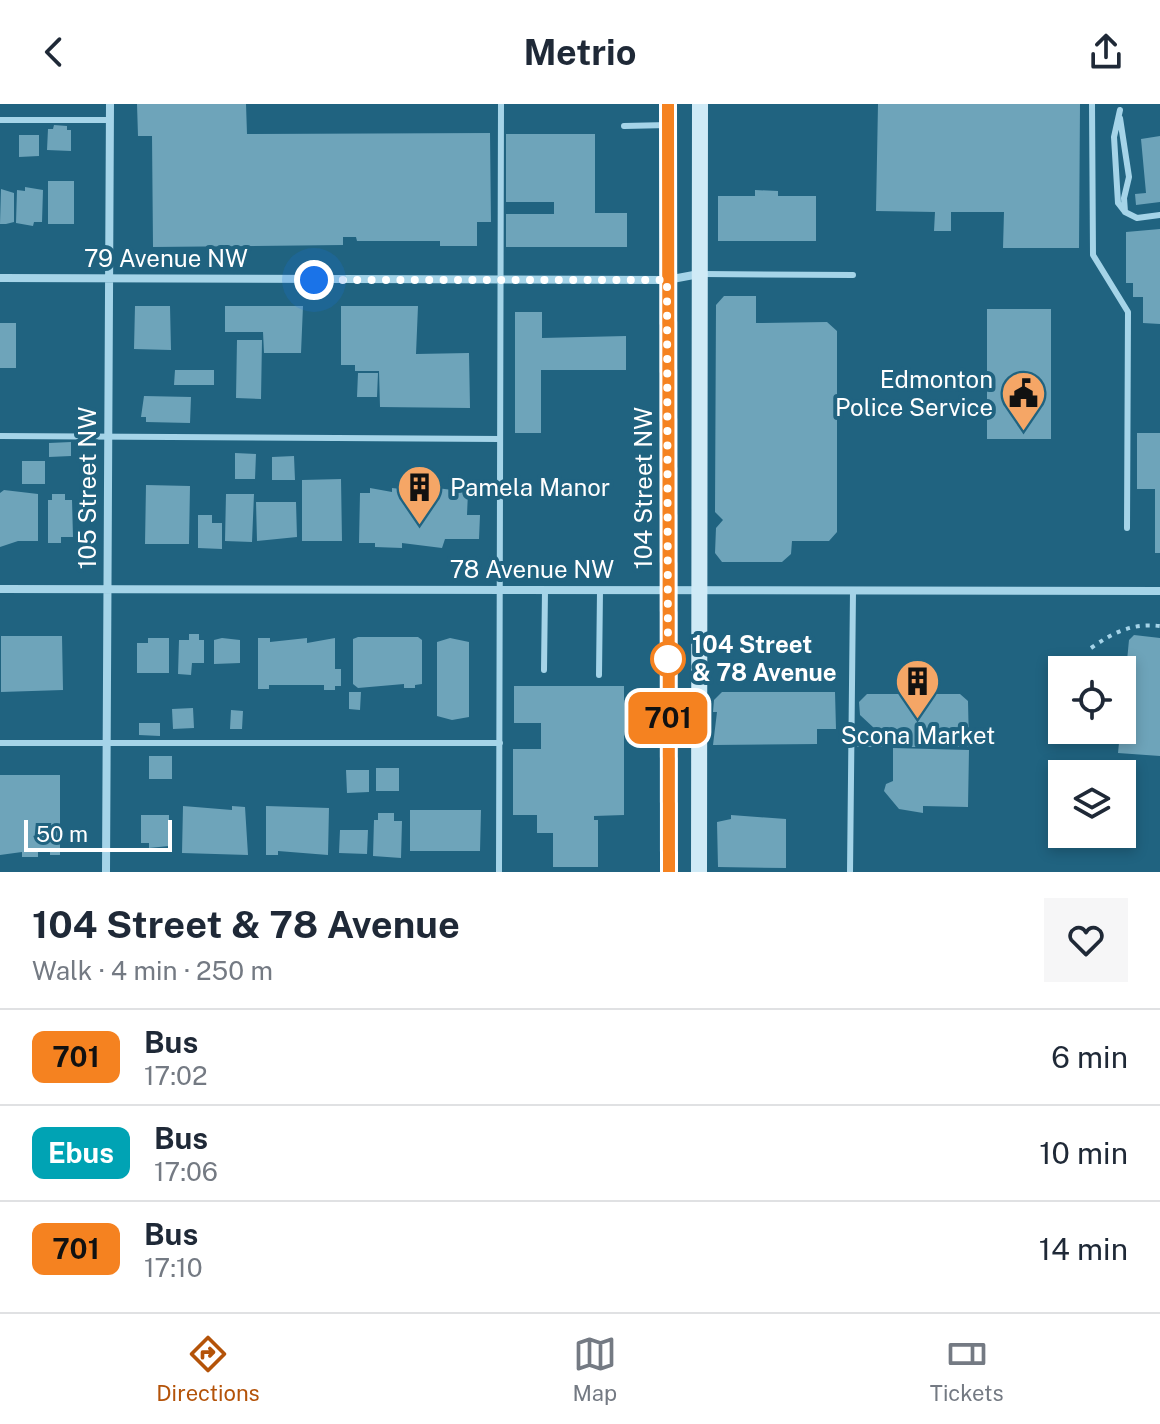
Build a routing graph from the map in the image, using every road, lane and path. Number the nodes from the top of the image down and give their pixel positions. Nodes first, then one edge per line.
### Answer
1 (110, 104) edge
2 (501, 104) edge
3 (668, 104) edge
4 (700, 104) edge
5 (1092, 104) edge
6 (0, 120) edge
7 (110, 120) junction
8 (668, 125) junction
9 (624, 126) dead end
10 (1125, 212) junction
11 (1160, 215) edge
12 (699, 274) junction
13 (853, 275) dead end
14 (0, 278) edge
15 (109, 278) junction
16 (667, 280) junction
17 (501, 281) junction
18 (0, 436) edge
19 (108, 437) junction
20 (500, 439) junction
21 (1127, 528) dead end
22 (0, 589) edge
23 (107, 589) junction
24 (500, 590) junction
25 (545, 590) junction
26 (701, 590) junction
27 (600, 591) junction
28 (668, 591) junction
29 (853, 591) junction
30 (1160, 591) edge
31 (1160, 626) edge
32 (1091, 648) dead end
33 (544, 670) dead end
34 (599, 675) dead end
35 (0, 743) edge
36 (107, 743) junction
37 (500, 743) junction
38 (106, 872) edge
39 (499, 872) edge
40 (669, 872) edge
41 (699, 872) edge
42 (850, 872) edge

1 - 7 street, 105 Street NW
2 - 17 lane
3 - 8 main road, 104 Street NW
4 - 12 main road
5 - 21 lane
6 - 7 lane
7 - 15 street, 105 Street NW
8 - 9 lane
8 - 16 main road, 104 Street NW
10 - 10 lane
10 - 11 lane
12 - 13 lane
12 - 16 street, 79 Avenue NW
12 - 26 main road
14 - 15 street, 79 Avenue NW
15 - 17 street, 79 Avenue NW
15 - 19 street, 105 Street NW
16 - 17 street, 79 Avenue NW
16 - 28 main road, 104 Street NW
17 - 20 lane
18 - 19 lane
19 - 20 lane
19 - 23 street, 105 Street NW
20 - 24 lane
22 - 23 street, 78 Avenue NW
23 - 24 street, 78 Avenue NW
23 - 36 street, 105 Street NW
24 - 25 street, 78 Avenue NW
24 - 37 lane
25 - 27 street, 78 Avenue NW
25 - 33 lane
26 - 28 street, 78 Avenue NW
26 - 29 street, 78 Avenue NW
26 - 41 main road
27 - 28 street, 78 Avenue NW
27 - 34 lane
28 - 40 main road, 104 Street NW
29 - 30 street, 78 Avenue NW
29 - 42 lane
31 - 32 path
35 - 36 lane
36 - 37 lane
36 - 38 street, 105 Street NW
37 - 39 lane

